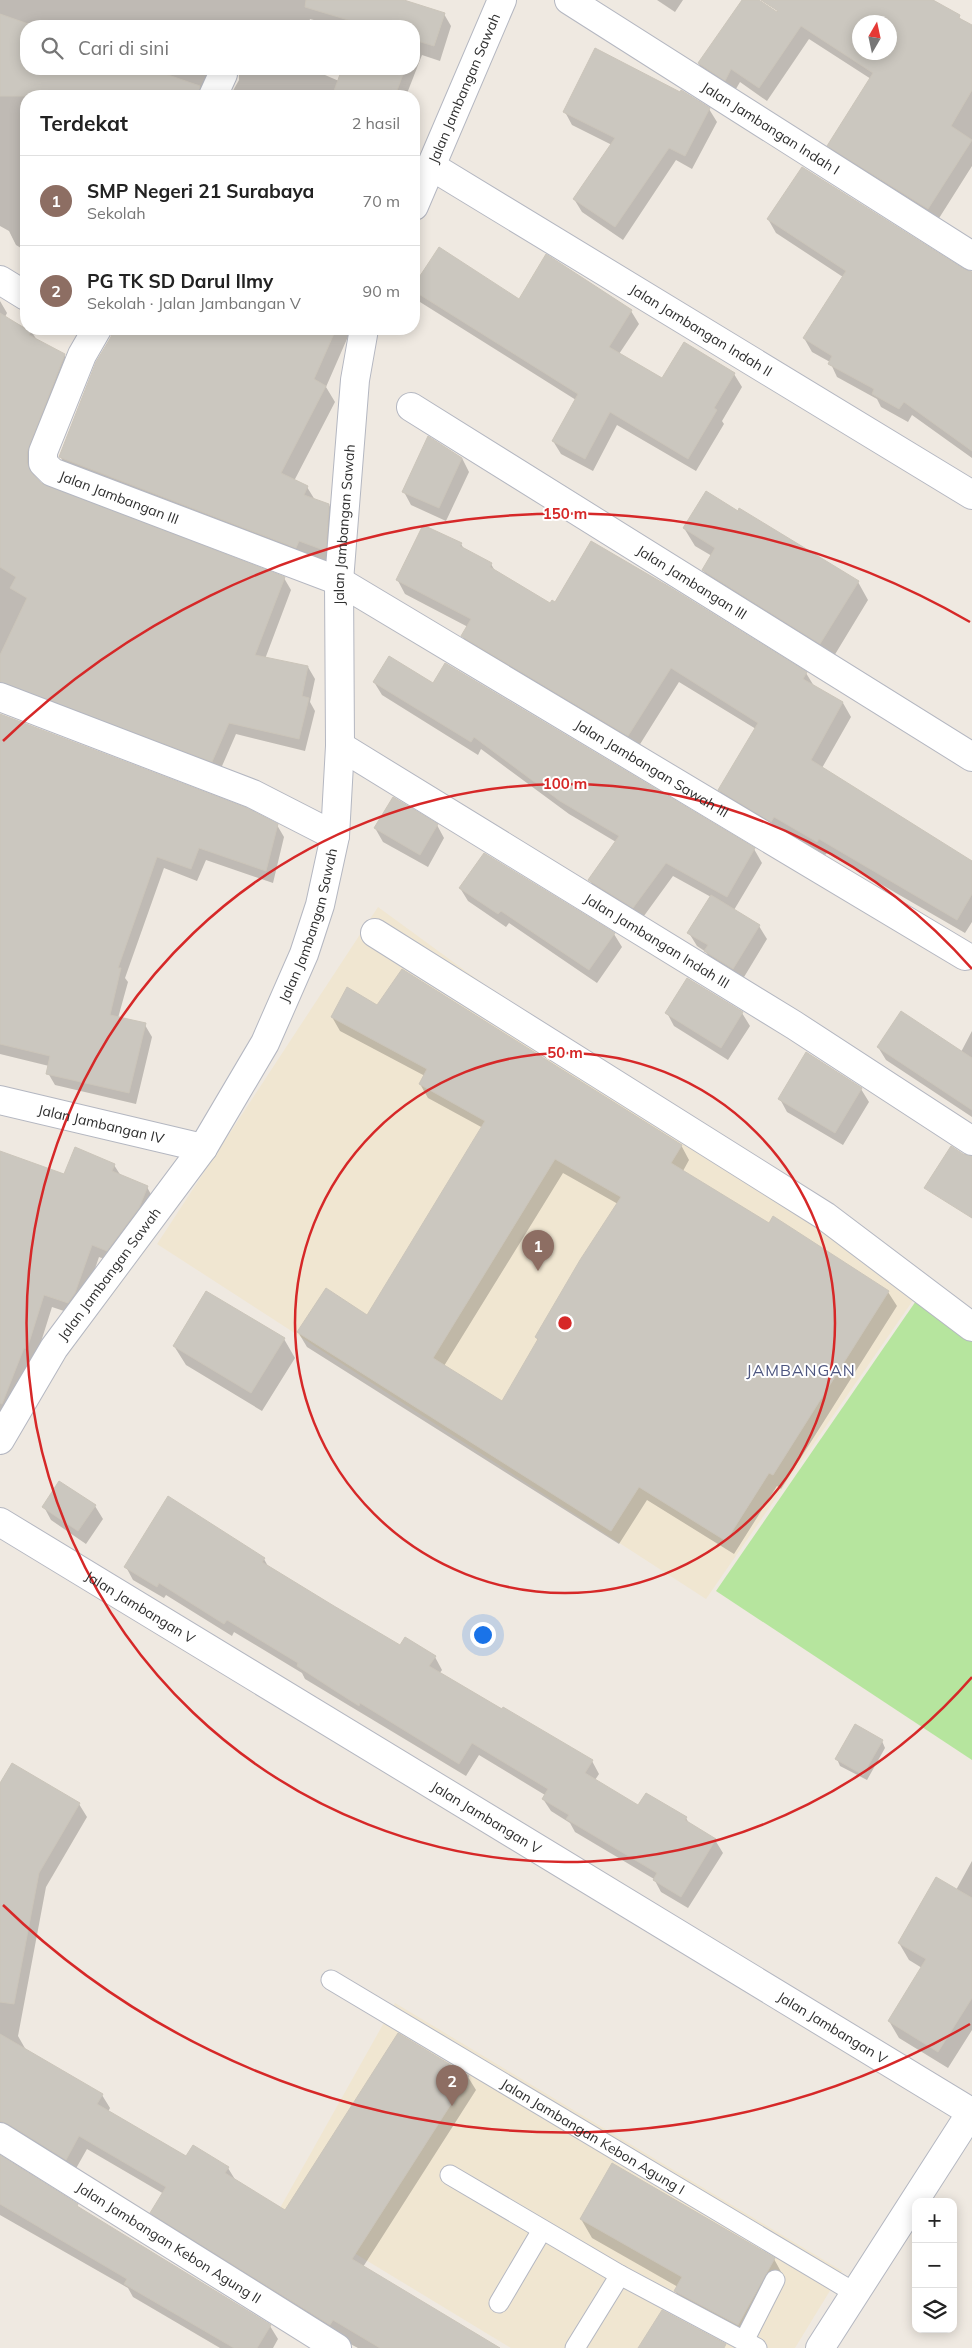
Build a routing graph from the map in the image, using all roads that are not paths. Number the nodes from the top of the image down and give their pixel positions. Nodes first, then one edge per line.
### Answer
1 (502, 0) edge
2 (570, 0) edge
3 (431, 166) junction
4 (420, 192) edge
5 (972, 256) edge
6 (0, 280) edge
7 (20, 292) edge
8 (88, 335) edge
9 (363, 335) edge
10 (411, 408) dead end
11 (972, 495) edge
12 (339, 581) junction
13 (0, 698) edge
14 (340, 746) junction
15 (972, 757) edge
16 (334, 836) junction
17 (375, 933) dead end
18 (965, 956) dead end
19 (0, 1100) edge
20 (972, 1141) edge
21 (203, 1148) junction
22 (972, 1327) edge
23 (0, 1440) edge
24 (0, 1522) edge
25 (331, 1980) dead end
26 (972, 2112) edge
27 (0, 2137) edge
28 (450, 2175) dead end
29 (542, 2230) junction
30 (620, 2274) junction
31 (775, 2280) dead end
32 (856, 2292) junction
33 (499, 2303) dead end
34 (750, 2344) edge
35 (337, 2348) edge
36 (575, 2348) edge
37 (820, 2348) edge

1 - 3 street, Jalan Jambangan Sawah
2 - 5 street, Jalan Jambangan Indah I
3 - 4 street, Jalan Jambangan Sawah
3 - 11 street, Jalan Jambangan Indah II
6 - 7 street
8 - 12 street, Jalan Jambangan III
9 - 12 street, Jalan Jambangan Sawah
10 - 15 street, Jalan Jambangan III
12 - 14 street, Jalan Jambangan Sawah
12 - 18 street, Jalan Jambangan Sawah III
13 - 16 street
14 - 16 street, Jalan Jambangan Sawah
14 - 20 street, Jalan Jambangan Indah III
16 - 21 street, Jalan Jambangan Sawah
17 - 22 street
19 - 21 street, Jalan Jambangan IV
21 - 23 street, Jalan Jambangan Sawah
24 - 26 street, Jalan Jambangan V
25 - 32 lane, Jalan Jambangan Kebon Agung I
26 - 32 street
27 - 35 street, Jalan Jambangan Kebon Agung II
28 - 29 lane
29 - 30 lane
29 - 33 lane
30 - 34 lane
30 - 36 lane
31 - 34 lane
32 - 37 street

